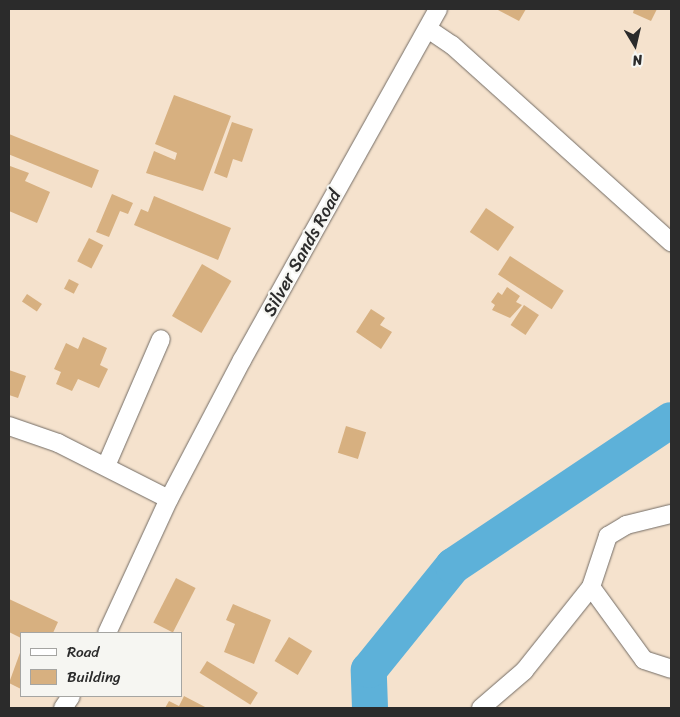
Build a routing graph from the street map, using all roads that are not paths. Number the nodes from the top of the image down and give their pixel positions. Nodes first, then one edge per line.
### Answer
1 (438, 9) edge
2 (428, 29) junction
3 (671, 242) edge
4 (161, 340) dead end
5 (9, 426) edge
6 (106, 466) junction
7 (169, 499) junction
8 (671, 514) edge
9 (591, 587) junction
10 (107, 632) edge
11 (671, 669) edge
12 (70, 697) edge
13 (63, 708) edge
14 (481, 708) edge

1 - 2 street, Silver Sands Road
2 - 3 street
2 - 7 street, Silver Sands Road
4 - 6 street
5 - 6 street
6 - 7 street
7 - 10 street, Silver Sands Road
8 - 9 street
9 - 11 street
9 - 14 street
12 - 13 street

